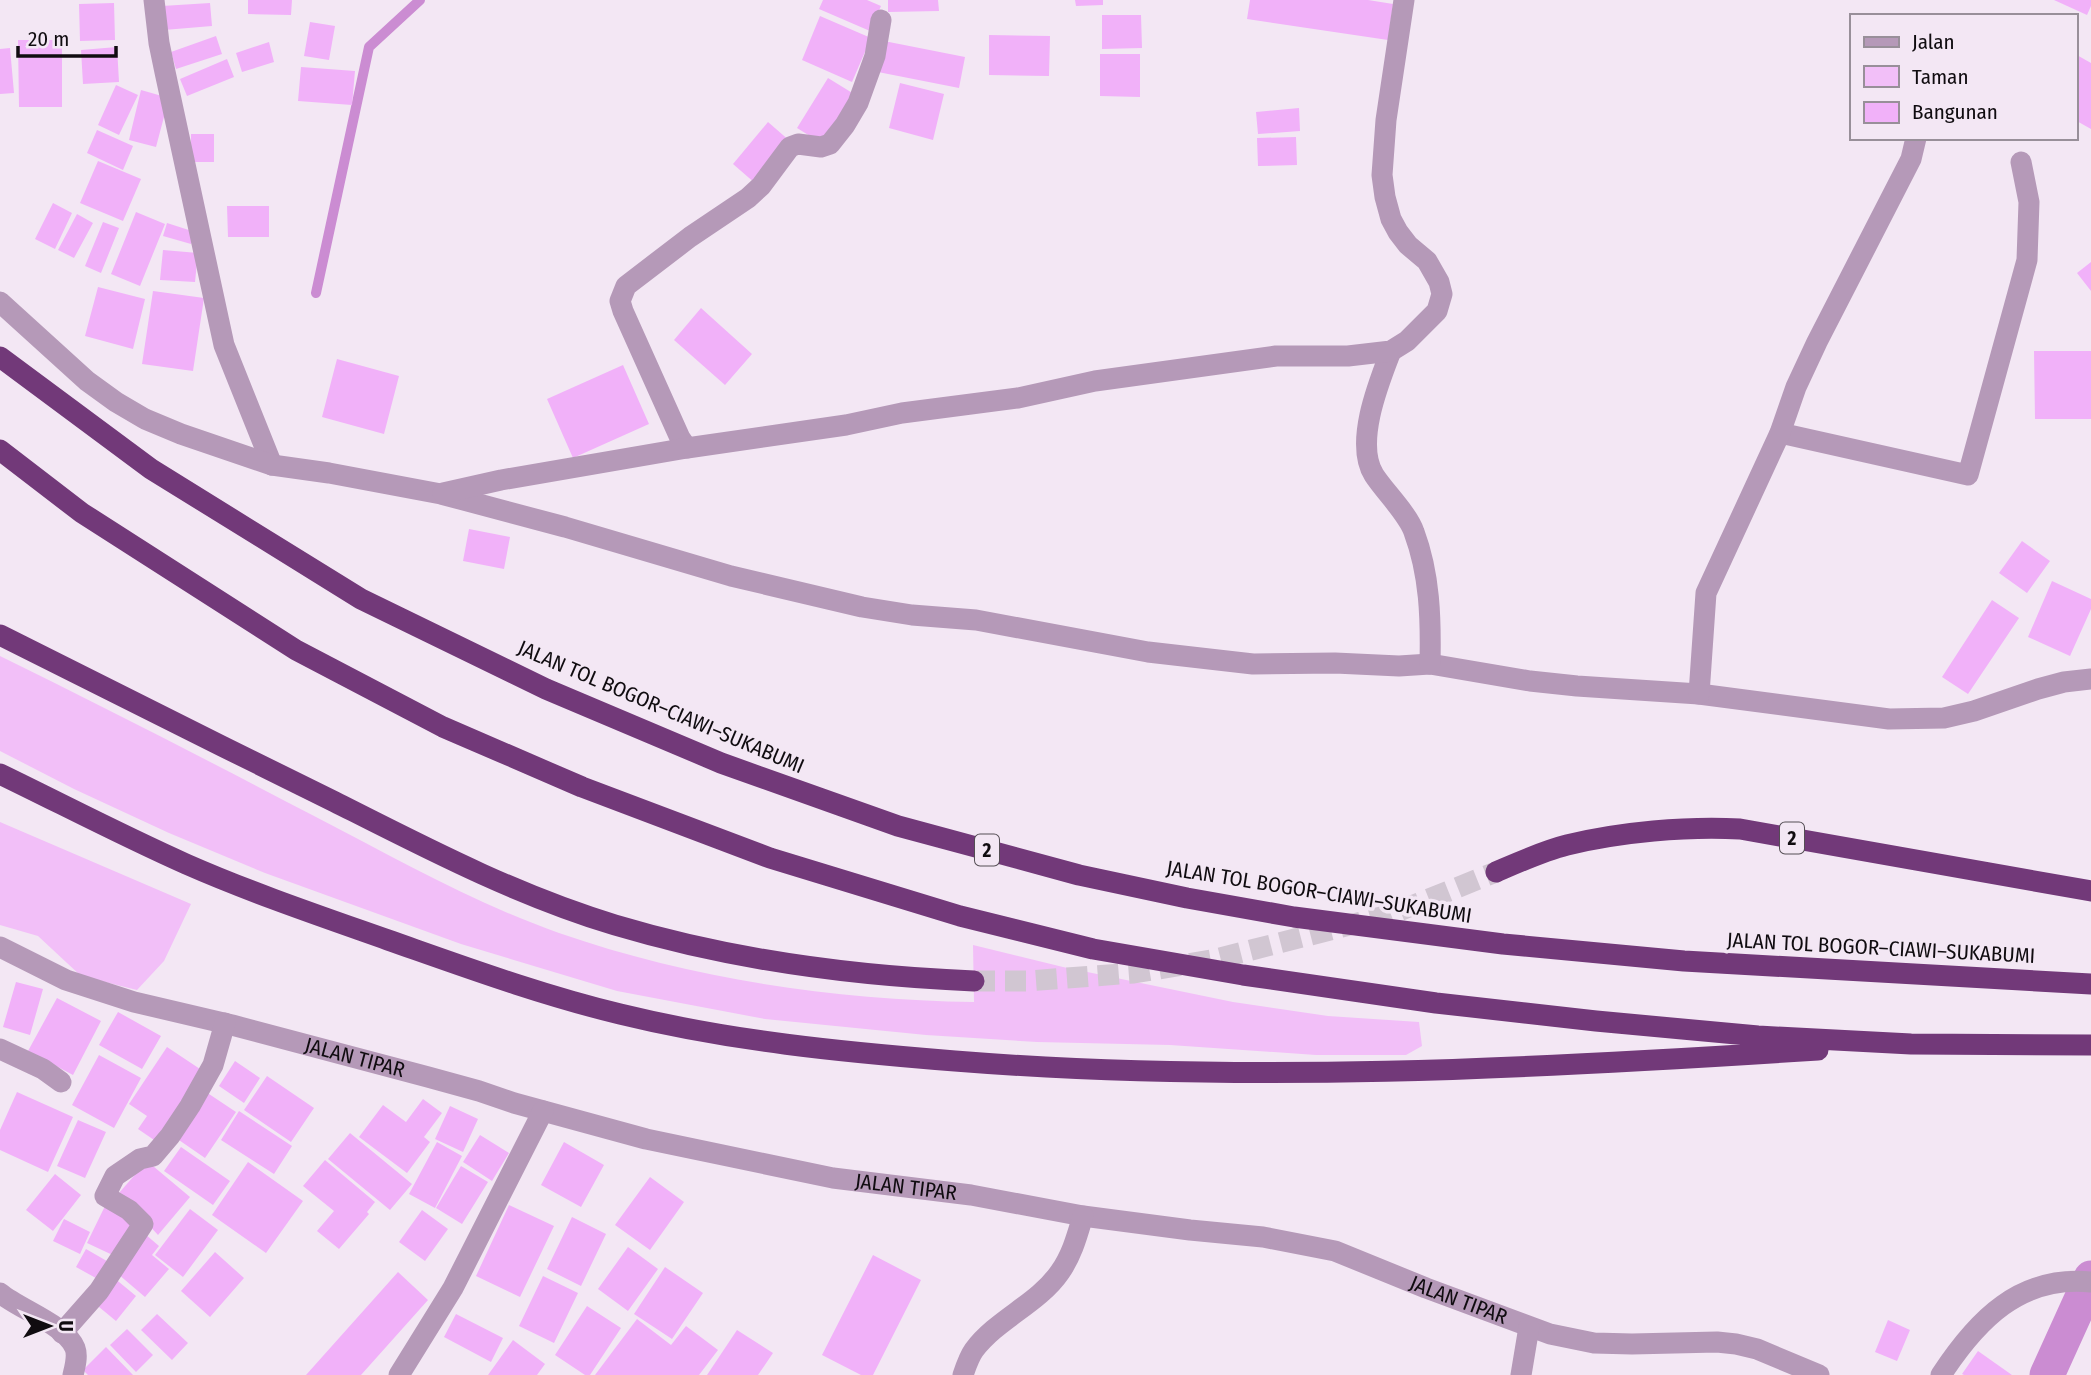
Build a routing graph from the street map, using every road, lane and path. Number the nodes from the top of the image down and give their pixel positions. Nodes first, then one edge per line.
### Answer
1 (154, 0) edge
2 (1404, 0) edge
3 (881, 20) dead end
4 (1916, 140) edge
5 (2021, 162) dead end
6 (0, 302) edge
7 (1391, 351) junction
8 (0, 357) edge
9 (1780, 433) junction
10 (687, 448) junction
11 (0, 450) edge
12 (272, 465) junction
13 (441, 494) junction
14 (0, 635) edge
15 (1430, 664) junction
16 (2091, 679) edge
17 (1699, 694) junction
18 (0, 774) edge
19 (1496, 872) tunnel mouth
20 (2091, 891) edge
21 (0, 947) edge
22 (974, 981) tunnel mouth
23 (2089, 984) edge
24 (225, 1023) junction
25 (1911, 1044) junction
26 (2091, 1045) edge
27 (1, 1056) edge
28 (61, 1082) dead end
29 (543, 1111) junction
30 (1083, 1216) junction
31 (2083, 1282) edge
32 (0, 1293) edge
33 (1529, 1327) junction
34 (62, 1333) junction
35 (73, 1375) edge
36 (399, 1375) edge
37 (963, 1375) edge
38 (1521, 1375) edge
39 (1819, 1375) edge
40 (1941, 1375) edge

1 - 12 street
2 - 7 street
3 - 10 street
4 - 9 street
5 - 9 street
6 - 12 street
7 - 10 street
7 - 15 street
8 - 23 highway, JALAN TOL BOGOR–CIAWI–SUKABUMI / 2
9 - 17 street
10 - 13 street
11 - 25 highway
12 - 13 street
13 - 15 street
14 - 22 highway
15 - 17 street
16 - 17 street
18 - 25 highway
19 - 20 highway, 2
21 - 24 street, JALAN TIPAR
24 - 29 street, JALAN TIPAR
24 - 34 street
25 - 26 highway
27 - 28 street
29 - 30 street, JALAN TIPAR
29 - 36 street
30 - 33 street, JALAN TIPAR
30 - 37 street
31 - 40 street
32 - 34 street
33 - 38 street
33 - 39 street, JALAN TIPAR
34 - 35 street

